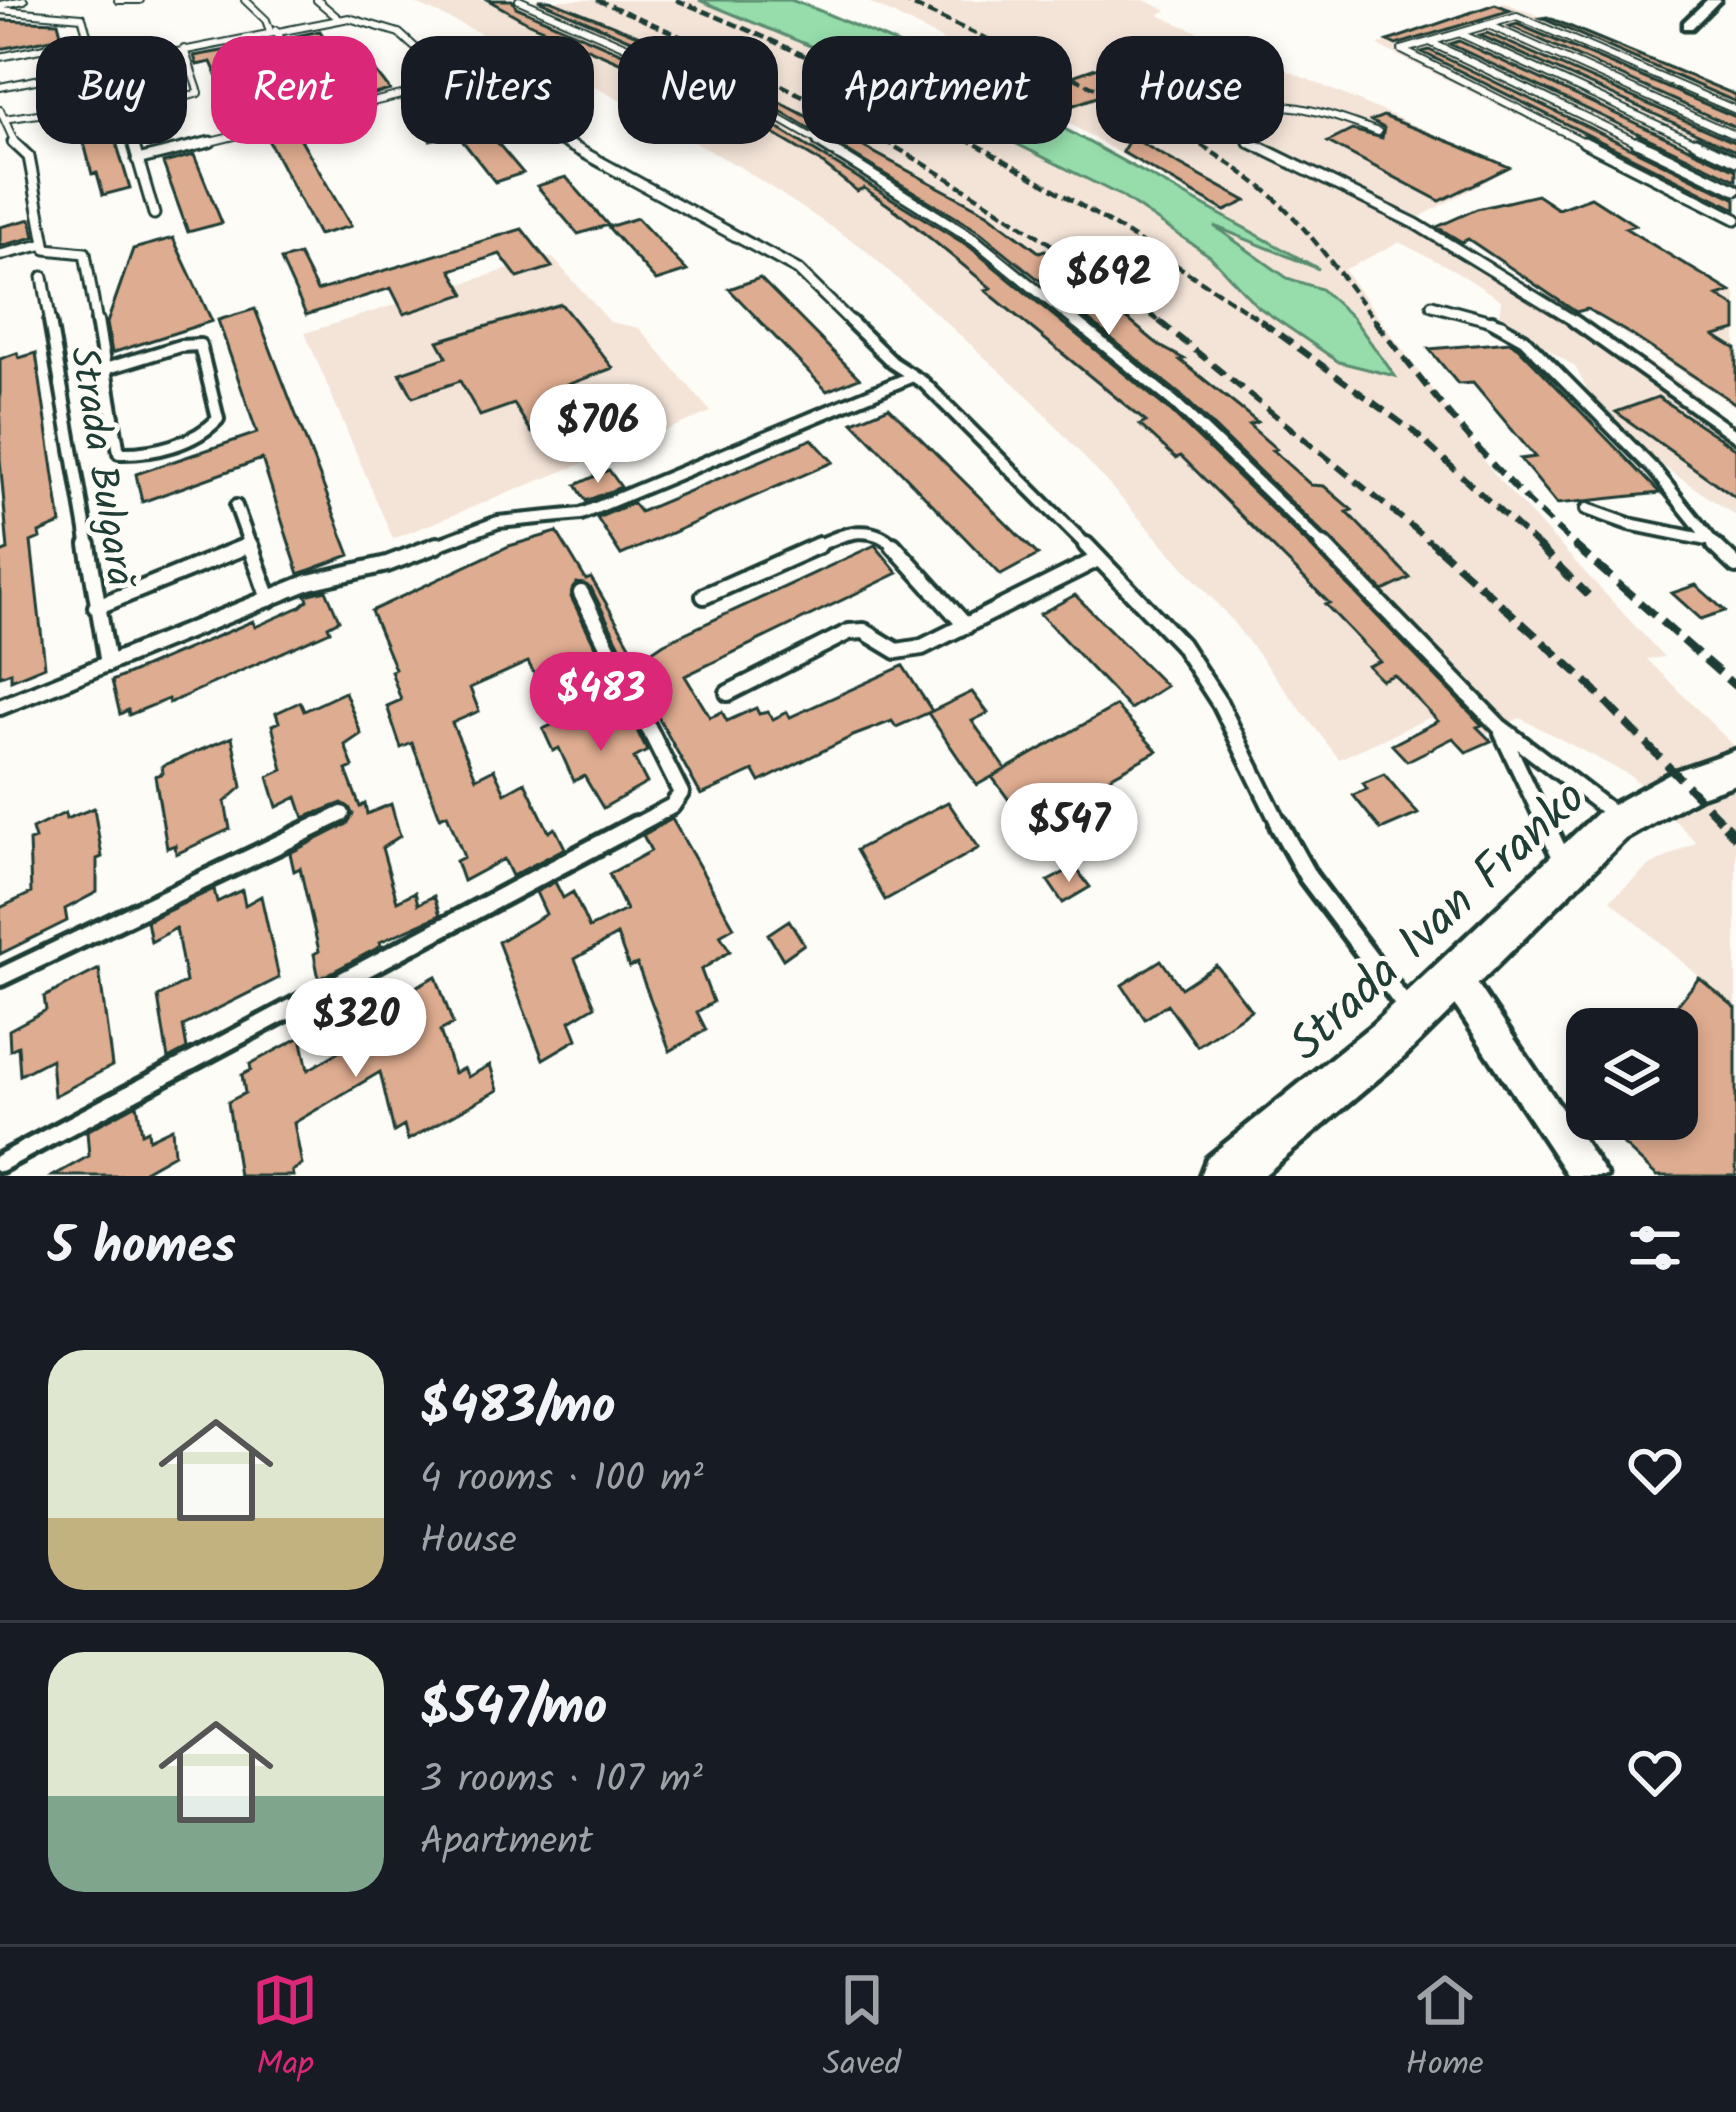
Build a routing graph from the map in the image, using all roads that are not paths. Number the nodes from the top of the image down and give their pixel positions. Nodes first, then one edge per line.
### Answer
1 (24, 0) edge
2 (118, 0) edge
3 (140, 0) edge
4 (245, 0) edge
5 (317, 0) edge
6 (518, 0) edge
7 (1714, 0) edge
8 (0, 7) edge
9 (338, 18) junction
10 (1488, 25) junction
11 (1688, 25) dead end
12 (273, 31) junction
13 (1459, 33) junction
14 (88, 36) edge
15 (276, 36) edge
16 (406, 36) edge
17 (1430, 42) junction
18 (187, 48) edge
19 (36, 50) edge
20 (0, 57) edge
21 (187, 58) edge
22 (36, 80) edge
23 (0, 87) edge
24 (187, 96) edge
25 (36, 110) edge
26 (1736, 110) edge
27 (2, 115) edge
28 (1378, 132) dead end
29 (1736, 136) edge
30 (211, 142) edge
31 (133, 144) edge
32 (569, 144) edge
33 (137, 160) junction
34 (1736, 161) edge
35 (1736, 190) edge
36 (154, 214) dead end
37 (1736, 219) edge
38 (45, 244) junction
39 (0, 255) edge
40 (43, 277) dead end
41 (1432, 304) dead end
42 (105, 369) junction
43 (913, 376) junction
44 (1736, 436) edge
45 (236, 506) dead end
46 (1587, 509) dead end
47 (1708, 540) junction
48 (249, 545) junction
49 (1096, 560) junction
50 (1736, 566) edge
51 (581, 593) dead end
52 (704, 596) dead end
53 (268, 599) junction
54 (96, 608) junction
55 (966, 626) junction
56 (109, 664) junction
57 (728, 693) dead end
58 (0, 707) edge
59 (1499, 726) junction
60 (1736, 767) edge
61 (342, 814) dead end
62 (1620, 819) junction
63 (1566, 867) junction
64 (0, 977) edge
65 (1455, 978) junction
66 (1414, 1017) junction
67 (0, 1163) edge
68 (1225, 1176) edge
69 (1589, 1176) edge

1 - 8 lane
2 - 3 lane
4 - 12 lane
5 - 9 lane
6 - 59 lane
7 - 11 street
8 - 14 lane
9 - 12 lane
9 - 16 lane
10 - 13 lane
10 - 26 lane
10 - 29 lane
12 - 15 lane
12 - 18 lane
13 - 17 lane
13 - 34 lane
17 - 35 lane
17 - 37 lane
19 - 20 lane
21 - 24 lane
22 - 23 lane
25 - 27 lane
27 - 38 lane
28 - 44 lane
30 - 33 lane
31 - 33 lane
32 - 43 lane
33 - 36 lane
38 - 39 lane
38 - 42 lane
40 - 54 lane, Strada Bulgară
41 - 47 lane
42 - 42 lane
43 - 49 lane
43 - 53 lane
45 - 48 lane
46 - 47 lane
47 - 50 lane
48 - 53 lane
48 - 54 lane
49 - 55 lane
49 - 66 lane
51 - 67 lane
52 - 55 lane
53 - 56 lane
54 - 56 lane, Strada Bulgară
55 - 57 lane
56 - 58 lane
59 - 62 lane
59 - 63 lane
60 - 62 main road, Strada Ivan Franko
61 - 64 lane
62 - 63 main road, Strada Ivan Franko
63 - 65 main road, Strada Ivan Franko
65 - 66 main road, Strada Ivan Franko
65 - 69 street
66 - 68 main road, Strada Ivan Franko

